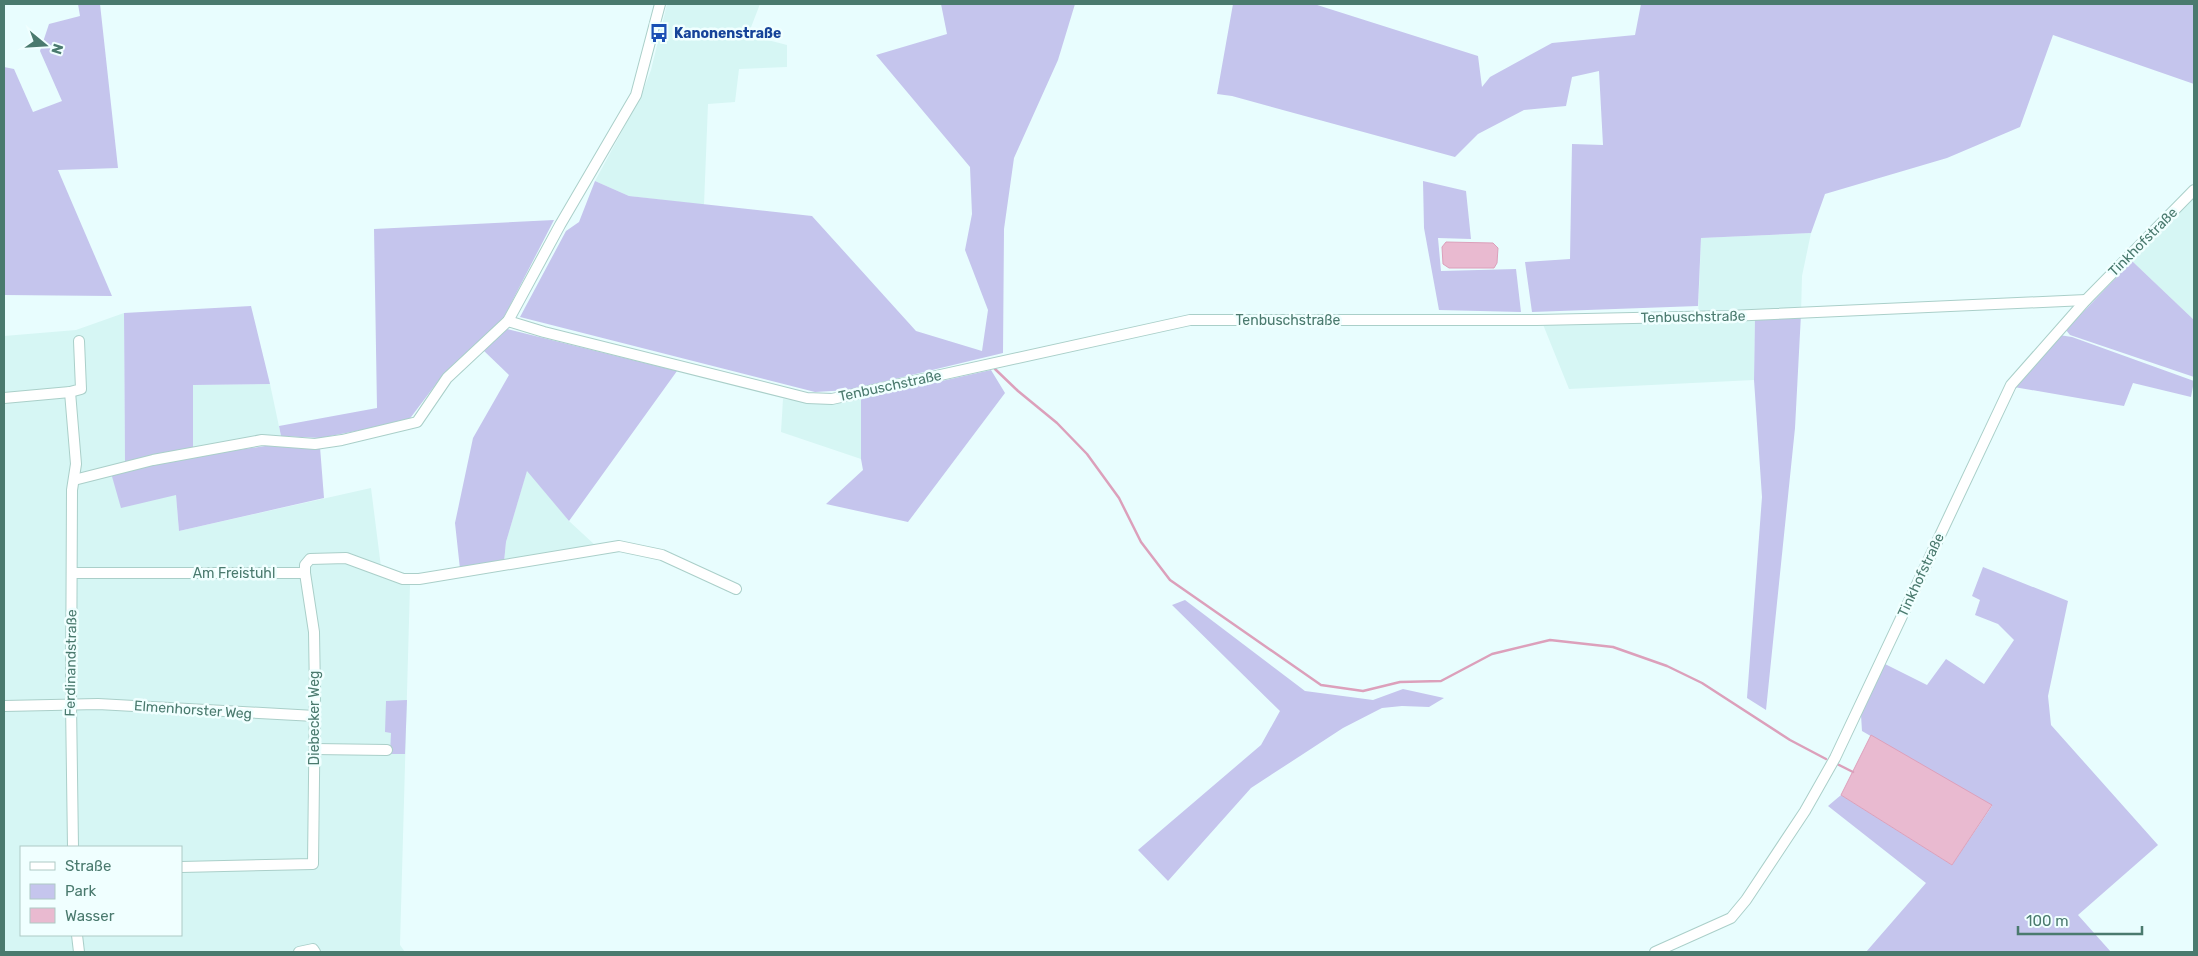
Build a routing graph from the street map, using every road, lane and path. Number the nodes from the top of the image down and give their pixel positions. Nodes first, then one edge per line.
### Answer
1 (660, 4) edge
2 (2194, 190) edge
3 (2086, 300) junction
4 (508, 321) junction
5 (79, 341) dead end
6 (70, 392) junction
7 (4, 398) edge
8 (74, 480) junction
9 (72, 573) junction
10 (305, 573) junction
11 (736, 589) dead end
12 (70, 703) junction
13 (4, 706) edge
14 (315, 716) junction
15 (314, 749) junction
16 (387, 750) dead end
17 (73, 846) edge
18 (182, 867) edge
19 (78, 936) edge
20 (78, 952) edge
21 (300, 952) edge
22 (315, 952) edge
23 (1655, 952) edge

1 - 4 street
2 - 3 street, Tinkhofstraße
3 - 4 street, Tenbuschstraße
3 - 23 street, Tinkhofstraße
4 - 8 street
5 - 6 street
6 - 7 street
6 - 8 street, Ferdinandstraße
8 - 9 street, Ferdinandstraße
9 - 10 street, Am Freistuhl
9 - 12 street, Ferdinandstraße
10 - 11 street
10 - 14 street, Diebecker Weg
12 - 13 street, Elmenhorster Weg
12 - 14 street, Elmenhorster Weg
12 - 17 street, Ferdinandstraße
14 - 15 street, Diebecker Weg
15 - 16 street
15 - 18 street, Diebecker Weg
19 - 20 street
21 - 22 street

